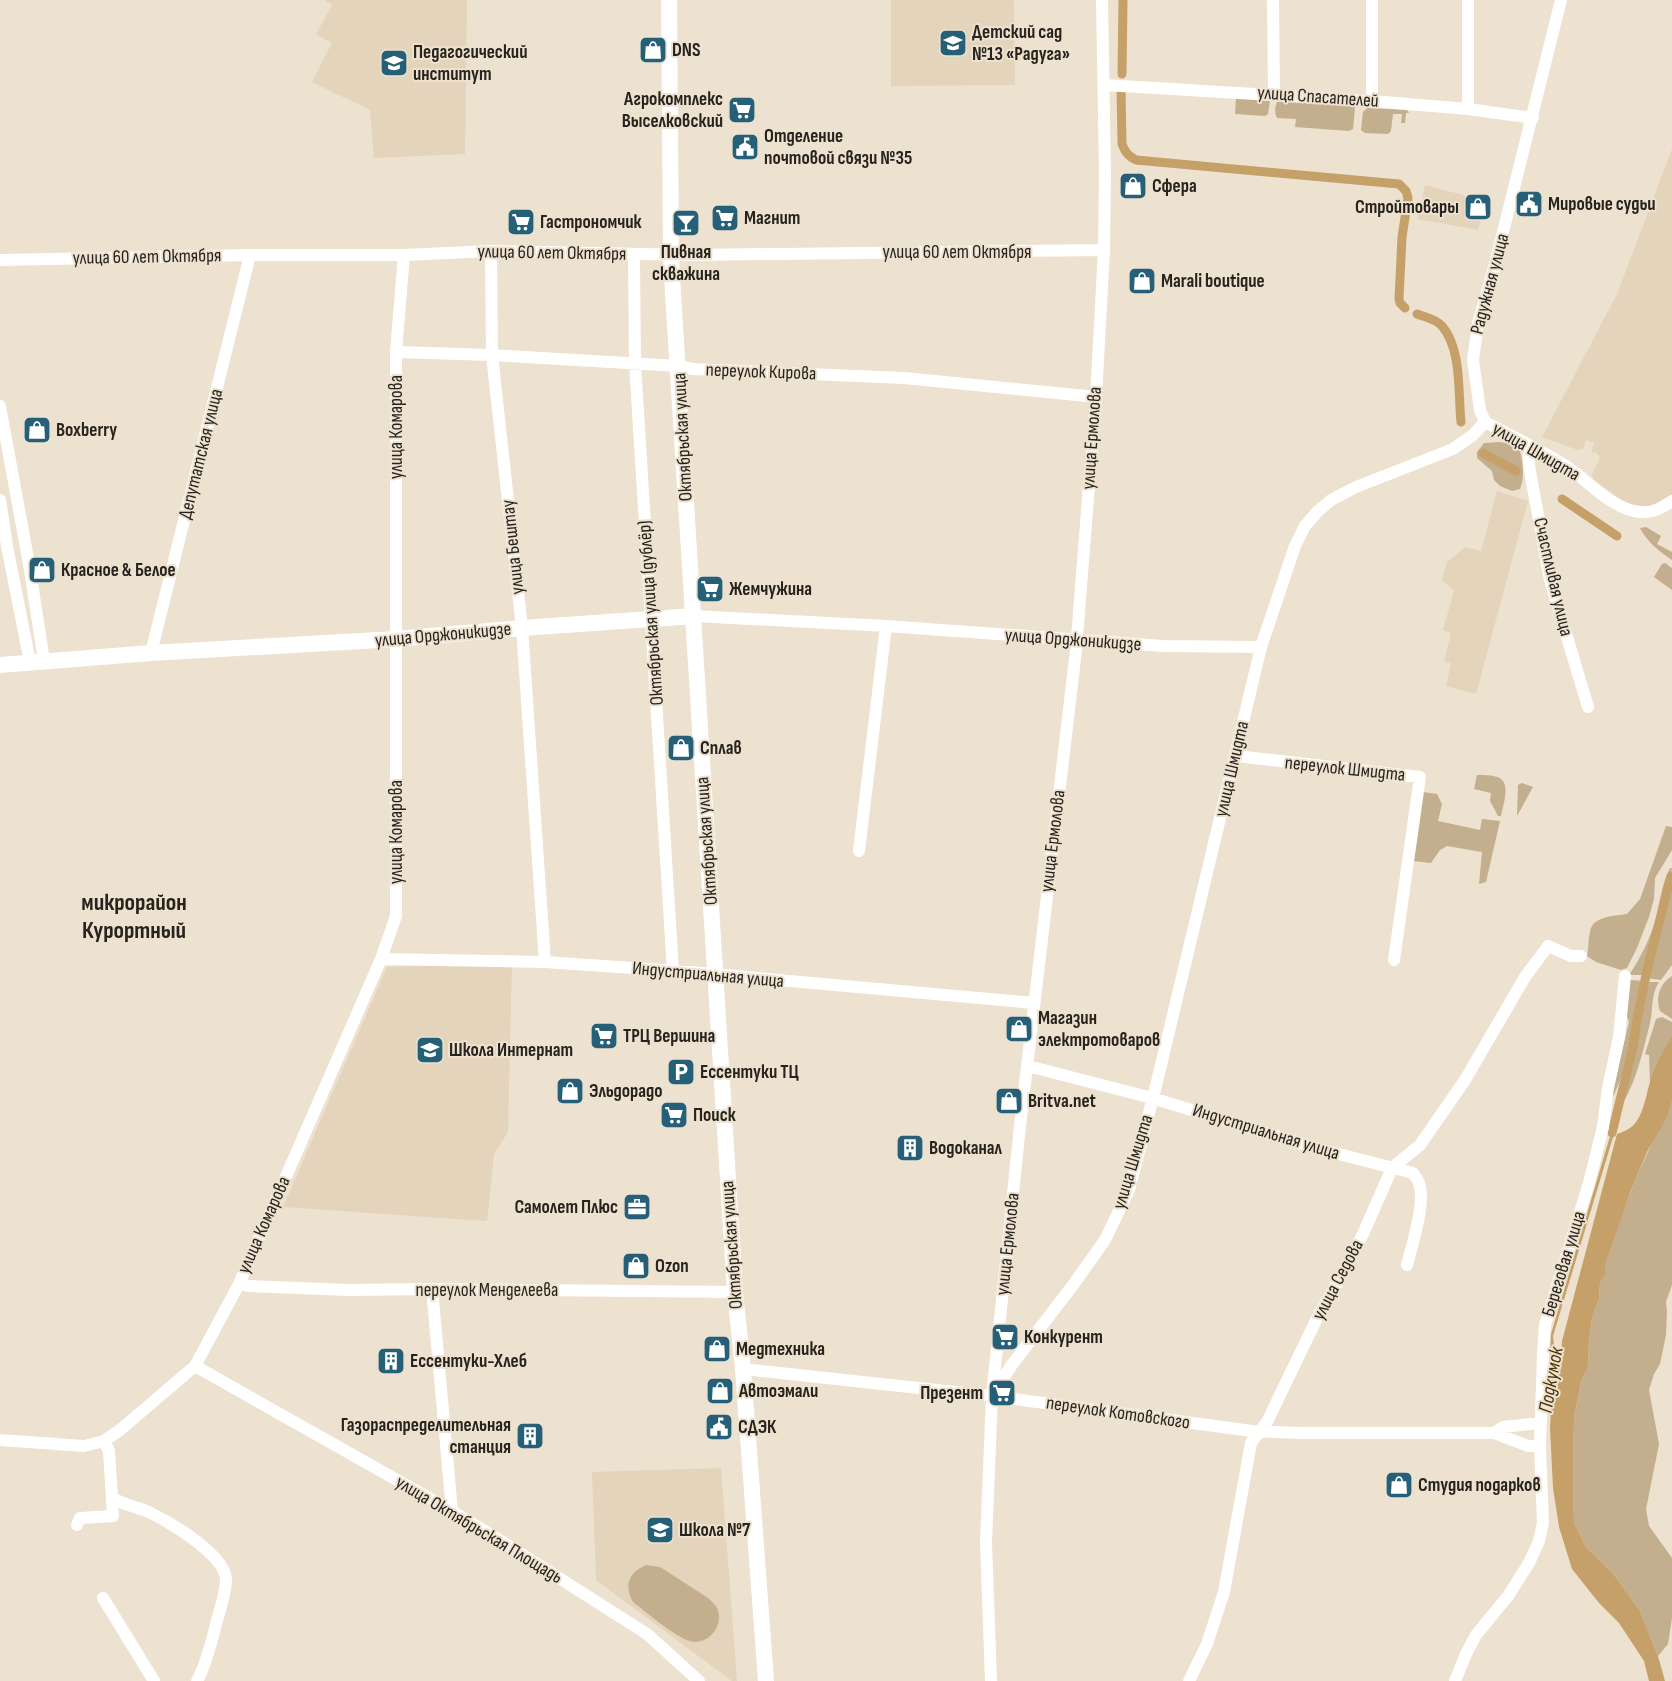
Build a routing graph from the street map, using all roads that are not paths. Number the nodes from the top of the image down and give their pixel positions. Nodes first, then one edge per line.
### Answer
1 (669, 0) edge
2 (1102, 0) edge
3 (1273, 0) edge
4 (1372, 0) edge
5 (1468, 0) edge
6 (1561, 0) edge
7 (1108, 85) junction
8 (1274, 94) junction
9 (1372, 101) junction
10 (1468, 109) junction
11 (1532, 118) junction
12 (1104, 250) junction
13 (491, 251) junction
14 (634, 254) junction
15 (671, 254) junction
16 (250, 255) junction
17 (404, 256) junction
18 (0, 260) edge
19 (396, 352) junction
20 (492, 354) junction
21 (635, 364) junction
22 (678, 366) junction
23 (1096, 396) junction
24 (0, 406) edge
25 (1484, 422) junction
26 (1529, 445) junction
27 (0, 500) edge
28 (1672, 501) edge
29 (25, 543) junction
30 (7, 546) junction
31 (694, 616) junction
32 (651, 619) junction
33 (886, 626) junction
34 (522, 628) junction
35 (396, 639) junction
36 (1077, 639) junction
37 (1261, 647) junction
38 (151, 654) junction
39 (37, 661) junction
40 (0, 665) edge
41 (1588, 707) dead end
42 (1236, 756) junction
43 (859, 851) dead end
44 (1580, 956) dead end
45 (381, 959) junction
46 (1394, 960) dead end
47 (544, 962) junction
48 (673, 971) junction
49 (716, 975) junction
50 (1625, 976) dead end
51 (1034, 1003) junction
52 (1028, 1066) junction
53 (1152, 1098) junction
54 (1392, 1168) junction
55 (1407, 1265) dead end
56 (239, 1284) junction
57 (432, 1289) junction
58 (735, 1292) junction
59 (195, 1366) junction
60 (743, 1369) junction
61 (992, 1396) junction
62 (1541, 1422) junction
63 (1261, 1431) junction
64 (1494, 1433) junction
65 (0, 1440) edge
66 (104, 1441) junction
67 (1540, 1446) junction
68 (112, 1498) junction
69 (452, 1510) junction
70 (77, 1525) dead end
71 (103, 1598) dead end
72 (154, 1681) edge
73 (197, 1681) edge
74 (699, 1681) edge
75 (766, 1681) edge
76 (991, 1681) edge
77 (1189, 1681) edge
78 (1455, 1681) edge

1 - 15 main road, Октябрьская улица
2 - 7 street, улица Ермолова
3 - 8 street
4 - 9 street
5 - 10 street
6 - 11 street, Радужная улица
7 - 8 street, улица Спасателей
7 - 12 street, улица Ермолова
8 - 9 street, улица Спасателей
9 - 10 street, улица Спасателей
10 - 11 street, улица Спасателей
11 - 25 street, Радужная улица
12 - 15 street, улица 60 лет Октября
12 - 23 street, улица Ермолова
13 - 14 street, улица 60 лет Октября
13 - 17 street, улица 60 лет Октября
13 - 20 street, улица Бештау
14 - 15 street, улица 60 лет Октября
14 - 21 street, Октябрьская улица (дублёр)
15 - 22 main road, Октябрьская улица
16 - 17 street, улица 60 лет Октября
16 - 18 street, улица 60 лет Октября
16 - 38 street, Депутатская улица
17 - 19 street, улица Комарова
19 - 20 street, переулок Кирова
19 - 35 street, улица Комарова
20 - 21 street, переулок Кирова
20 - 34 street, улица Бештау
21 - 22 street, переулок Кирова
21 - 32 street, Октябрьская улица (дублёр)
22 - 23 street, переулок Кирова
22 - 31 main road, Октябрьская улица
23 - 36 street, улица Ермолова
24 - 29 street
25 - 26 street, улица Шмидта
25 - 37 street, улица Шмидта
26 - 28 street, улица Шмидта
26 - 41 street, Счастливая улица
27 - 30 street
29 - 30 street
29 - 39 street
30 - 39 street
31 - 32 main road, улица Орджоникидзе
31 - 33 street, улица Орджоникидзе
31 - 49 main road, Октябрьская улица
32 - 34 main road, улица Орджоникидзе
32 - 48 street, Октябрьская улица (дублёр)
33 - 36 street, улица Орджоникидзе
33 - 43 street
34 - 35 main road, улица Орджоникидзе
34 - 47 street, улица Бештау
35 - 38 main road, улица Орджоникидзе
35 - 45 street, улица Комарова
36 - 37 street, улица Орджоникидзе
36 - 51 street, улица Ермолова
37 - 42 street, улица Шмидта
38 - 39 main road, улица Орджоникидзе
39 - 40 main road, улица Орджоникидзе
42 - 46 street, переулок Шмидта
42 - 53 street, улица Шмидта
44 - 54 street, улица Седова
45 - 47 street, Индустриальная улица
45 - 56 street, улица Комарова
47 - 48 street, Индустриальная улица
48 - 49 street, Индустриальная улица
49 - 51 street, Индустриальная улица
49 - 58 main road, Октябрьская улица
50 - 62 street, Береговая улица
51 - 52 street, улица Ермолова
52 - 53 street, Индустриальная улица
52 - 61 street, улица Ермолова
53 - 54 street, Индустриальная улица
53 - 61 street, улица Шмидта
54 - 55 street, Индустриальная улица
54 - 63 street, улица Седова
56 - 57 street, переулок Менделеева
56 - 59 street, улица Комарова
57 - 58 street, переулок Менделеева
57 - 69 street
58 - 60 main road, Октябрьская улица
59 - 66 street
59 - 69 street, улица Октябрьская Площадь
60 - 61 street, переулок Котовского
60 - 75 main road, Октябрьская улица
61 - 63 street, переулок Котовского
61 - 76 street, улица Ермолова
62 - 64 street, переулок Котовского
62 - 67 street, Береговая улица
63 - 64 street, переулок Котовского
63 - 77 street, улица Седова
64 - 67 street, переулок Котовского
65 - 66 street
66 - 68 street
67 - 78 street, Береговая улица
68 - 70 street
68 - 73 street
69 - 74 street, улица Октябрьская Площадь
71 - 72 street

